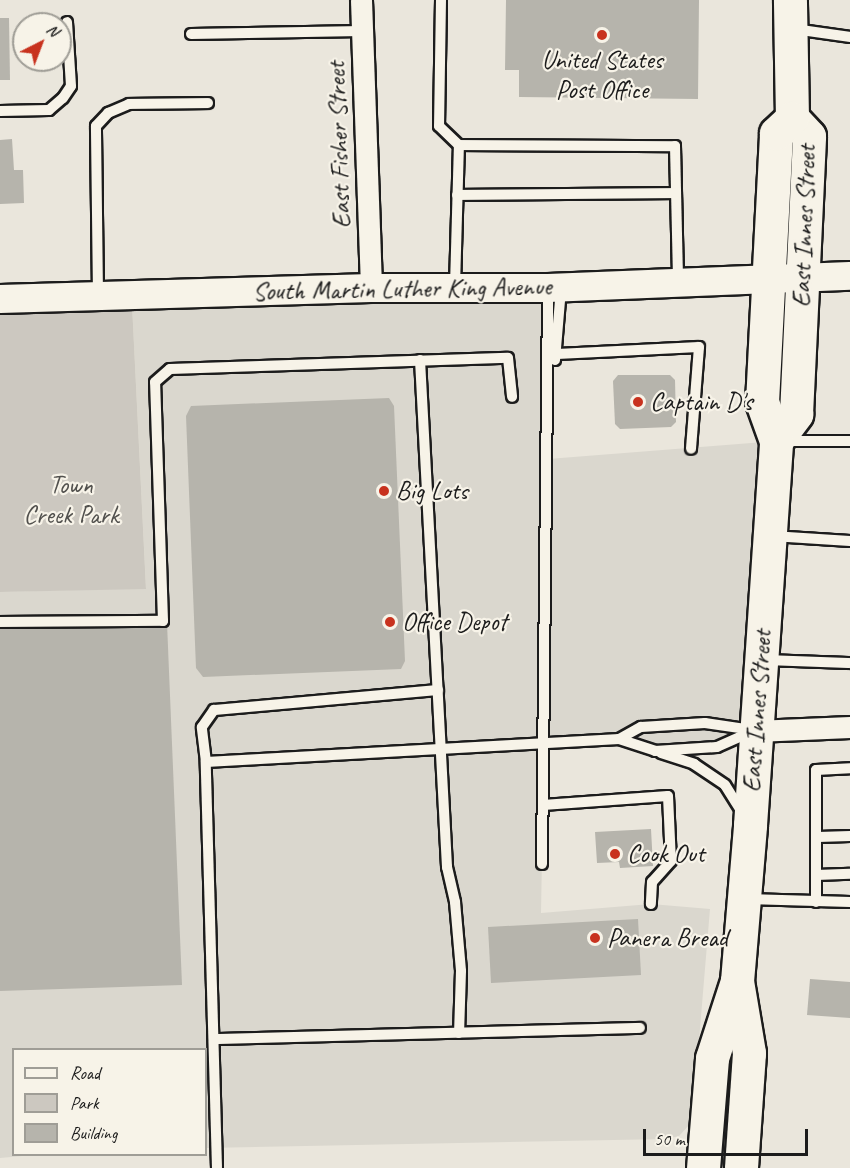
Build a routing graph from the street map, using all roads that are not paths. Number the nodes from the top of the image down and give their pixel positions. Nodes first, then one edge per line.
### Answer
1 (361, 0) edge
2 (441, 0) edge
3 (790, 14) edge
4 (362, 31) junction
5 (191, 34) dead end
6 (850, 37) edge
7 (70, 72) edge
8 (208, 103) dead end
9 (0, 111) edge
10 (792, 118) junction
11 (459, 145) junction
12 (676, 193) junction
13 (457, 195) junction
14 (850, 276) edge
15 (803, 278) junction
16 (768, 279) junction
17 (678, 283) junction
18 (371, 288) junction
19 (455, 288) junction
20 (555, 288) junction
21 (98, 295) junction
22 (0, 299) edge
23 (557, 354) junction
24 (420, 360) junction
25 (549, 384) junction
26 (513, 397) dead end
27 (776, 441) junction
28 (850, 441) edge
29 (691, 449) dead end
30 (769, 536) junction
31 (850, 540) edge
32 (0, 622) edge
33 (760, 660) junction
34 (850, 663) edge
35 (438, 690) junction
36 (850, 727) edge
37 (755, 730) junction
38 (619, 739) junction
39 (544, 743) junction
40 (441, 749) junction
41 (655, 751) junction
42 (206, 762) junction
43 (850, 768) edge
44 (543, 805) junction
45 (750, 825) junction
46 (850, 836) edge
47 (818, 837) junction
48 (542, 864) dead end
49 (850, 874) edge
50 (816, 875) junction
51 (744, 899) junction
52 (816, 902) junction
53 (850, 902) edge
54 (651, 904) dead end
55 (737, 981) junction
56 (640, 1028) dead end
57 (459, 1033) junction
58 (214, 1039) junction
59 (217, 1168) edge
60 (703, 1168) edge
61 (741, 1168) edge

1 - 4 street, East Fisher Street
2 - 11 lane
3 - 6 lane
3 - 10 main road, East Innes Street
4 - 5 lane
4 - 18 street, East Fisher Street
7 - 9 lane
8 - 21 lane
10 - 15 main road, East Innes Street
10 - 16 main road, East Innes Street
11 - 12 lane
11 - 13 lane
12 - 13 lane
12 - 17 lane
13 - 19 lane
14 - 15 street, South Martin Luther King Avenue
15 - 16 street, South Martin Luther King Avenue
15 - 27 main road, East Innes Street
16 - 17 street, South Martin Luther King Avenue
16 - 27 main road, East Innes Street
17 - 20 street, South Martin Luther King Avenue
18 - 19 street, South Martin Luther King Avenue
18 - 21 street, South Martin Luther King Avenue
19 - 20 street, South Martin Luther King Avenue
20 - 23 lane
20 - 25 lane
21 - 22 street, South Martin Luther King Avenue
23 - 25 lane
23 - 29 lane
24 - 26 lane
24 - 32 lane
24 - 35 lane
25 - 39 lane
27 - 28 lane
27 - 30 main road, East Innes Street
30 - 31 lane
30 - 33 main road, East Innes Street
33 - 34 lane
33 - 37 main road, East Innes Street
35 - 40 lane
35 - 42 lane
36 - 37 street
37 - 38 lane
37 - 41 lane
37 - 45 main road, East Innes Street
38 - 39 lane
38 - 41 lane
39 - 40 lane
39 - 44 lane
40 - 42 lane
40 - 57 lane
41 - 45 lane
42 - 58 lane
43 - 47 lane
44 - 48 lane
44 - 54 lane
45 - 51 main road, East Innes Street
46 - 47 lane
47 - 50 lane
49 - 50 lane
50 - 52 lane
51 - 52 lane
51 - 55 main road, East Innes Street
52 - 53 lane
55 - 60 main road, East Innes Street
55 - 61 main road, East Innes Street
56 - 57 lane
57 - 58 lane
58 - 59 lane

